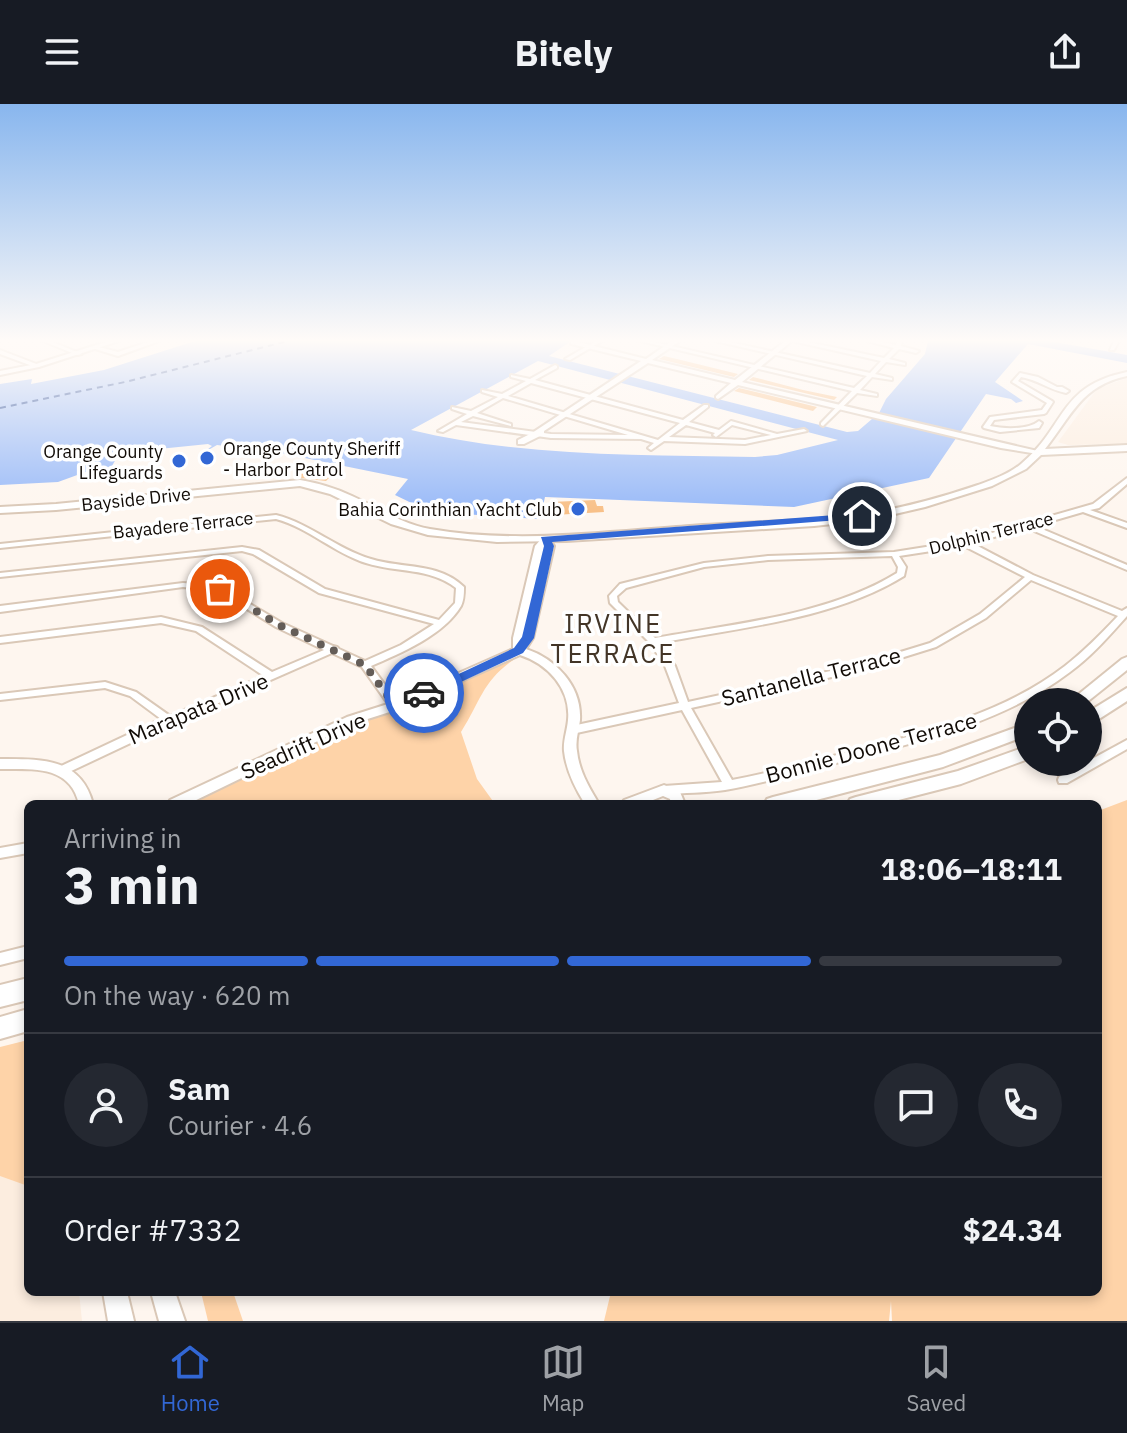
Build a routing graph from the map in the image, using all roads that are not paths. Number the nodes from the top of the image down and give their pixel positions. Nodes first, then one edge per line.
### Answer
1 (499, 398) edge
2 (508, 398) edge
3 (591, 398) edge
4 (595, 398) edge
5 (799, 398) edge
6 (849, 398) edge
7 (1043, 398) edge
8 (1078, 398) edge
9 (706, 406) dead end
10 (839, 407) junction
11 (454, 408) dead end
12 (472, 414) junction
13 (564, 415) junction
14 (455, 423) junction
15 (684, 423) junction
16 (823, 424) dead end
17 (1035, 425) dead end
18 (441, 431) dead end
19 (804, 431) dead end
20 (720, 432) junction
21 (535, 433) junction
22 (1050, 434) junction
23 (780, 436) junction
24 (643, 437) junction
25 (661, 440) junction
26 (710, 440) junction
27 (521, 442) dead end
28 (651, 448) dead end
29 (1127, 448) edge
30 (1070, 451) junction
31 (1038, 452) junction
32 (1022, 467) junction
33 (1127, 480) edge
34 (0, 510) edge
35 (1084, 510) junction
36 (1027, 525) junction
37 (1127, 526) edge
38 (545, 540) junction
39 (965, 543) junction
40 (0, 546) edge
41 (894, 554) junction
42 (1127, 568) edge
43 (0, 575) edge
44 (1030, 577) junction
45 (0, 609) edge
46 (1125, 613) edge
47 (441, 623) junction
48 (0, 640) edge
49 (653, 641) junction
50 (334, 649) junction
51 (519, 651) junction
52 (1127, 662) edge
53 (365, 665) junction
54 (271, 676) junction
55 (1094, 688) edge
56 (1127, 693) edge
57 (0, 697) edge
58 (684, 705) junction
59 (395, 706) junction
60 (1102, 710) edge
61 (169, 720) junction
62 (572, 730) junction
63 (1014, 734) edge
64 (1127, 744) edge
65 (1014, 757) edge
66 (0, 764) edge
67 (63, 770) junction
68 (1063, 780) dead end
69 (729, 785) junction
70 (662, 797) edge
71 (84, 800) edge
72 (183, 800) edge
73 (589, 800) edge
74 (789, 800) edge
75 (872, 800) edge
76 (24, 849) edge
77 (0, 853) edge
78 (24, 953) edge
79 (0, 959) edge
80 (24, 1021) edge
81 (0, 1028) edge
82 (24, 1031) edge
83 (0, 1037) edge
84 (116, 1296) edge
85 (164, 1296) edge
86 (121, 1321) edge
87 (172, 1321) edge

1 - 12 street
2 - 13 street
3 - 13 street
4 - 15 street
5 - 10 street
6 - 10 street
7 - 17 street
8 - 22 main road, Bayside Drive
9 - 15 street
10 - 16 street
10 - 31 street
11 - 12 street
12 - 14 street
12 - 21 street
13 - 21 street
13 - 24 street
14 - 18 street
14 - 21 street
15 - 20 street
15 - 25 street
19 - 23 street
20 - 23 street
20 - 26 street
21 - 24 street
21 - 27 street
22 - 30 main road
22 - 31 main road, Bayside Drive
23 - 26 street
24 - 25 street
25 - 26 street
25 - 28 street
29 - 30 main road
30 - 31 main road
30 - 32 main road
31 - 32 main road, Bayside Drive
32 - 38 main road, Bayside Drive
33 - 35 street, Dolphin Terrace
34 - 38 main road, Bayside Drive
35 - 36 street, Dolphin Terrace
35 - 37 street
36 - 39 street, Dolphin Terrace
36 - 42 street
38 - 51 street
39 - 41 street, Dolphin Terrace
39 - 44 street
40 - 47 street, Bayadere Terrace
41 - 49 street
41 - 49 street, Dolphin Terrace
43 - 47 street
44 - 46 street
44 - 58 street, Santanella Terrace
45 - 50 street
46 - 69 street, Bonnie Doone Terrace
47 - 53 street, Bayadere Terrace
48 - 54 street
49 - 58 street
50 - 53 street
50 - 54 street, Marapata Drive
51 - 59 street, Seadrift Drive
51 - 62 street
52 - 55 highway
53 - 59 street
54 - 61 street, Marapata Drive
56 - 60 highway
57 - 61 street
58 - 62 street, Santanella Terrace
58 - 69 street
59 - 72 street, Seadrift Drive
61 - 67 street, Marapata Drive
62 - 73 street
63 - 74 highway
64 - 68 street
65 - 75 highway
66 - 67 street
67 - 71 street
69 - 70 street, Bonnie Doone Terrace
76 - 77 street
78 - 79 street
80 - 81 highway
82 - 83 highway
84 - 86 main road
85 - 87 main road

